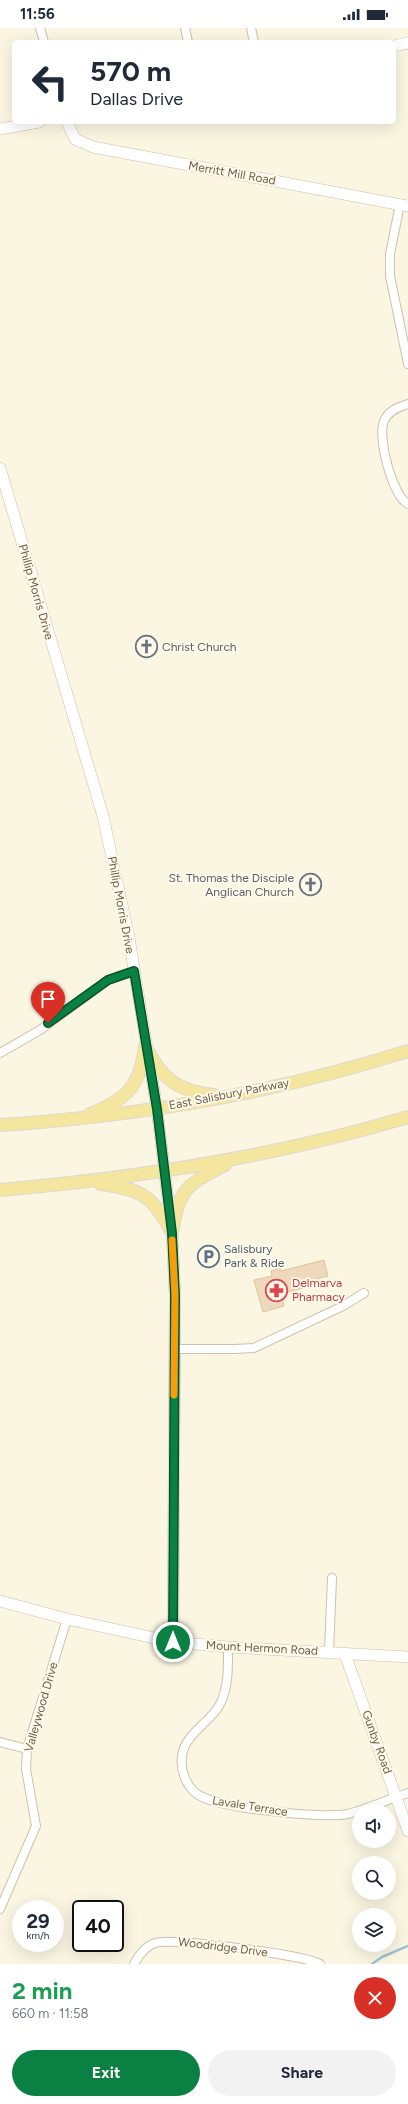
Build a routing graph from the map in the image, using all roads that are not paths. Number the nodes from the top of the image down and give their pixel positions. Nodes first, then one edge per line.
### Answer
1 (40, 28) edge
2 (185, 28) edge
3 (251, 28) edge
4 (43, 40) edge
5 (188, 40) edge
6 (254, 40) edge
7 (408, 43) edge
8 (396, 46) edge
9 (28, 124) edge
10 (69, 124) edge
11 (0, 129) edge
12 (404, 205) edge
13 (408, 364) edge
14 (408, 404) edge
15 (0, 468) edge
16 (408, 504) edge
17 (134, 971) junction
18 (145, 1046) junction
19 (408, 1051) edge
20 (0, 1053) edge
21 (224, 1097) junction
22 (157, 1109) junction
23 (408, 1117) edge
24 (72, 1121) junction
25 (0, 1125) edge
26 (239, 1158) junction
27 (165, 1171) junction
28 (83, 1183) junction
29 (0, 1190) edge
30 (172, 1233) junction
31 (364, 1293) dead end
32 (175, 1349) junction
33 (332, 1578) dead end
34 (0, 1601) edge
35 (67, 1619) junction
36 (173, 1642) junction
37 (228, 1647) junction
38 (329, 1652) junction
39 (345, 1654) junction
40 (408, 1657) edge
41 (0, 1742) edge
42 (27, 1748) junction
43 (408, 1793) edge
44 (396, 1797) junction
45 (408, 1831) edge
46 (0, 1909) edge
47 (134, 1964) edge
48 (320, 1964) edge

1 - 4 street
2 - 5 street
3 - 6 street
7 - 8 street
9 - 11 street
10 - 12 street, Merritt Mill Road
12 - 13 street
14 - 16 street
15 - 17 street, Phillip Morris Drive
17 - 18 street, Phillip Morris Drive
17 - 20 street
18 - 21 main road
18 - 22 street, Phillip Morris Drive
18 - 24 main road
19 - 21 main road, East Salisbury Parkway
21 - 22 main road, East Salisbury Parkway
22 - 24 main road, East Salisbury Parkway
22 - 27 street, Phillip Morris Drive
23 - 26 main road
24 - 25 main road, East Salisbury Parkway
26 - 27 main road
26 - 30 main road
27 - 28 main road
27 - 30 street, Phillip Morris Drive
28 - 29 main road
28 - 30 main road
30 - 32 street, Phillip Morris Drive
31 - 32 street
32 - 36 street, Phillip Morris Drive
33 - 38 street
34 - 35 street, Mount Hermon Road
35 - 36 street, Mount Hermon Road
35 - 42 street, Valleywood Drive
36 - 37 street, Mount Hermon Road
37 - 38 street, Mount Hermon Road
37 - 44 street, Lavale Terrace
38 - 39 street, Mount Hermon Road
39 - 40 street, Mount Hermon Road
39 - 44 street, Gunby Road
41 - 42 street
42 - 46 street, Valleywood Drive
43 - 44 street, Lavale Terrace
44 - 45 street, Gunby Road
47 - 48 street, Woodridge Drive

